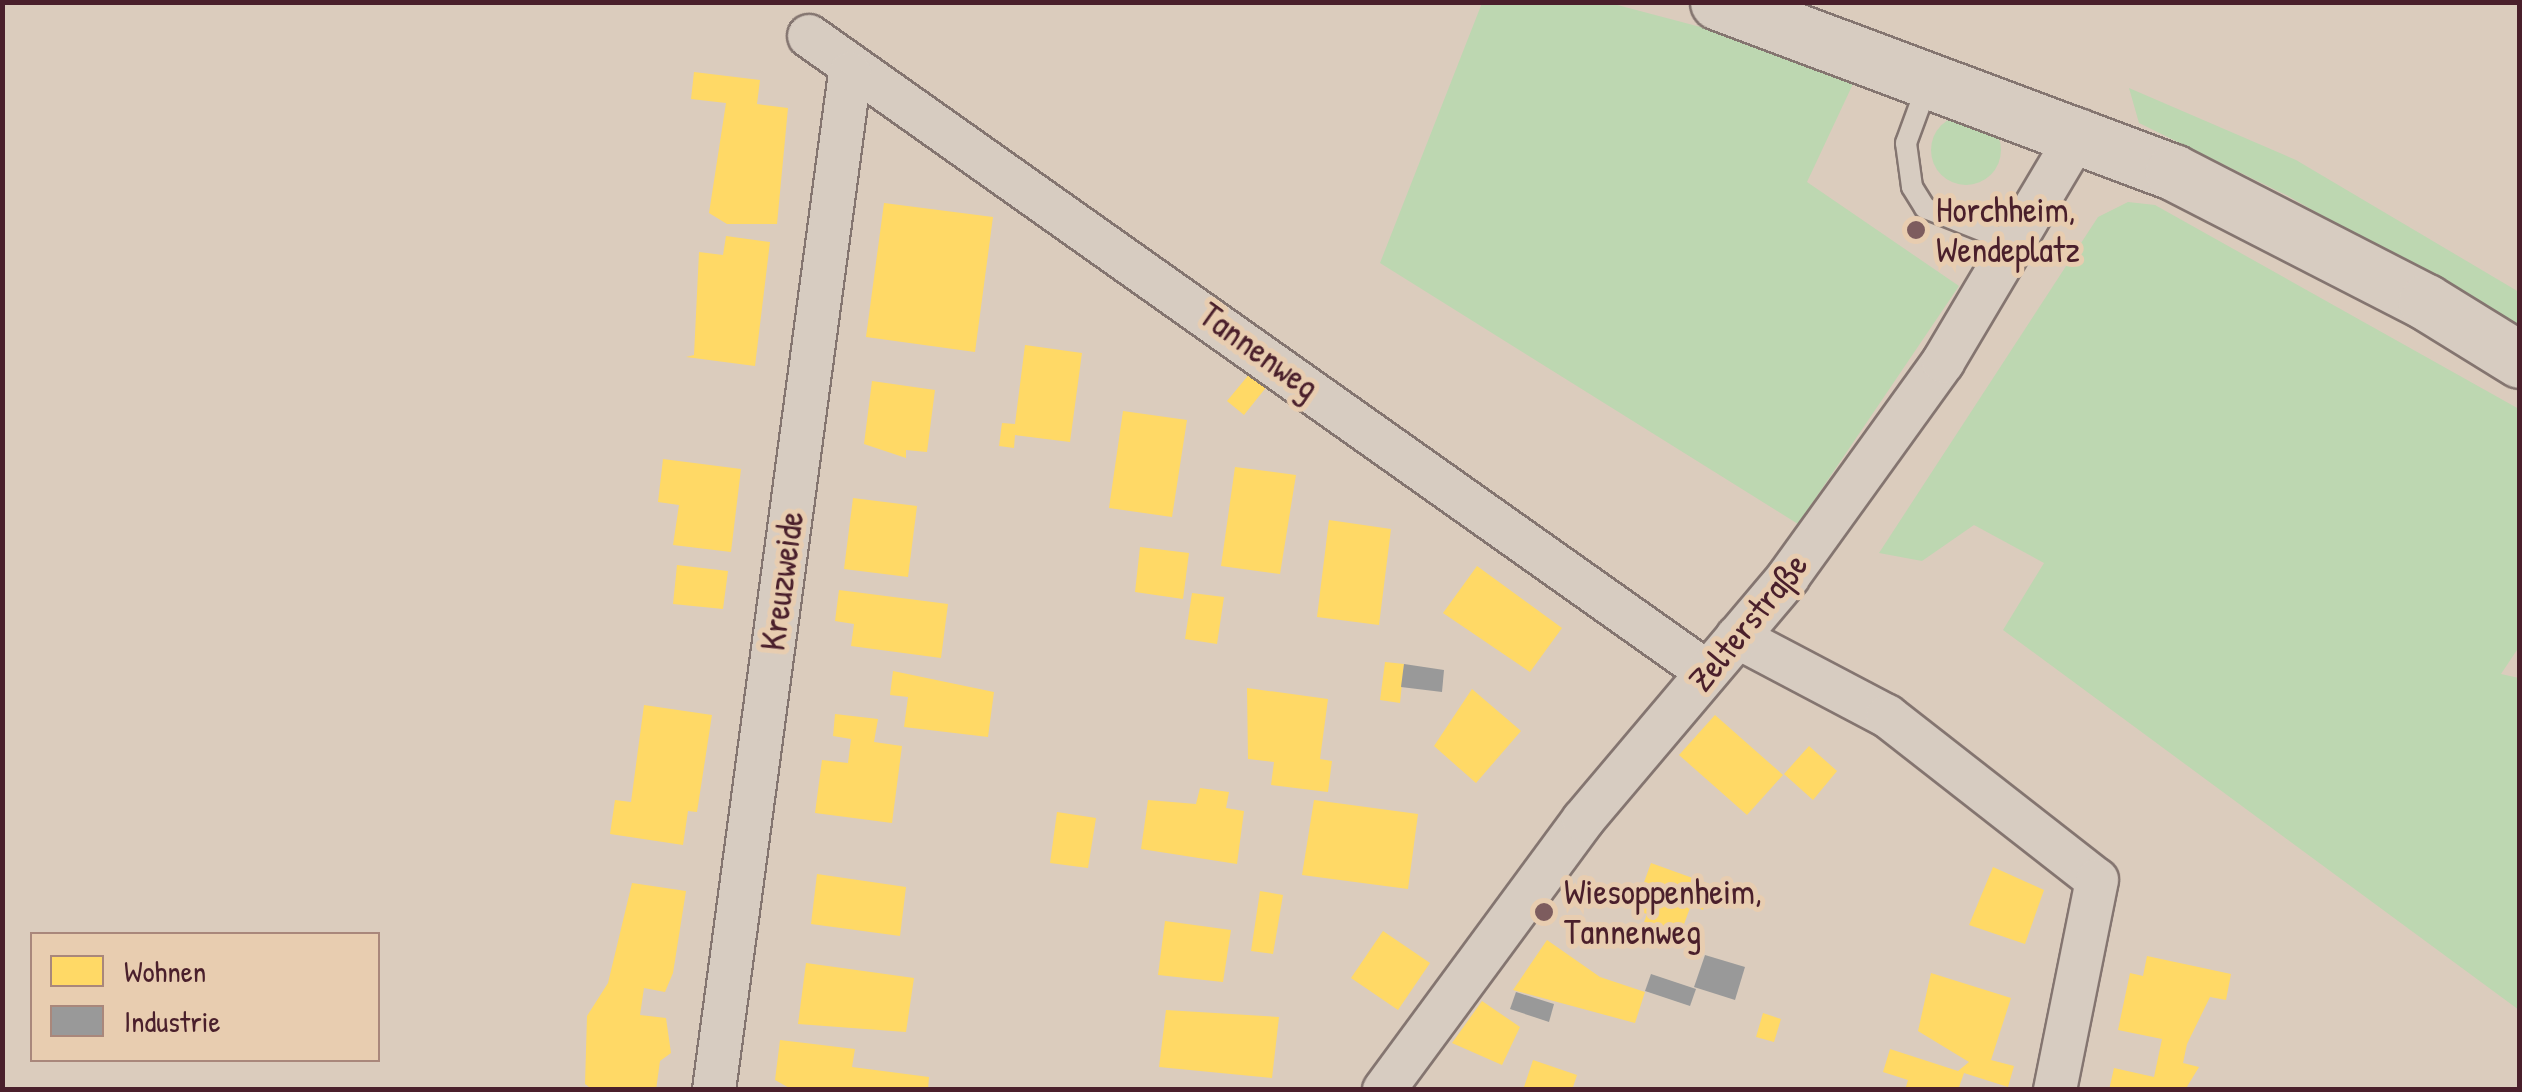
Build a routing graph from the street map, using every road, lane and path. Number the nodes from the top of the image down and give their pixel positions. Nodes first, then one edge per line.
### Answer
1 (1718, 2) edge
2 (810, 36) dead end
3 (850, 73) junction
4 (1932, 77) junction
5 (2080, 131) junction
6 (2016, 244) junction
7 (2520, 360) edge
8 (1737, 637) junction
9 (1707, 672) junction
10 (714, 1090) edge
11 (1384, 1090) edge
12 (2055, 1090) edge

1 - 4 main road
2 - 3 street, Tannenweg
3 - 9 street, Tannenweg
3 - 10 street, Kreuzweide
4 - 5 main road
4 - 6 lane
5 - 6 street, Zelterstraße
5 - 7 main road
6 - 8 street, Zelterstraße
8 - 9 street, Zelterstraße
8 - 12 street
9 - 11 street, Zelterstraße

